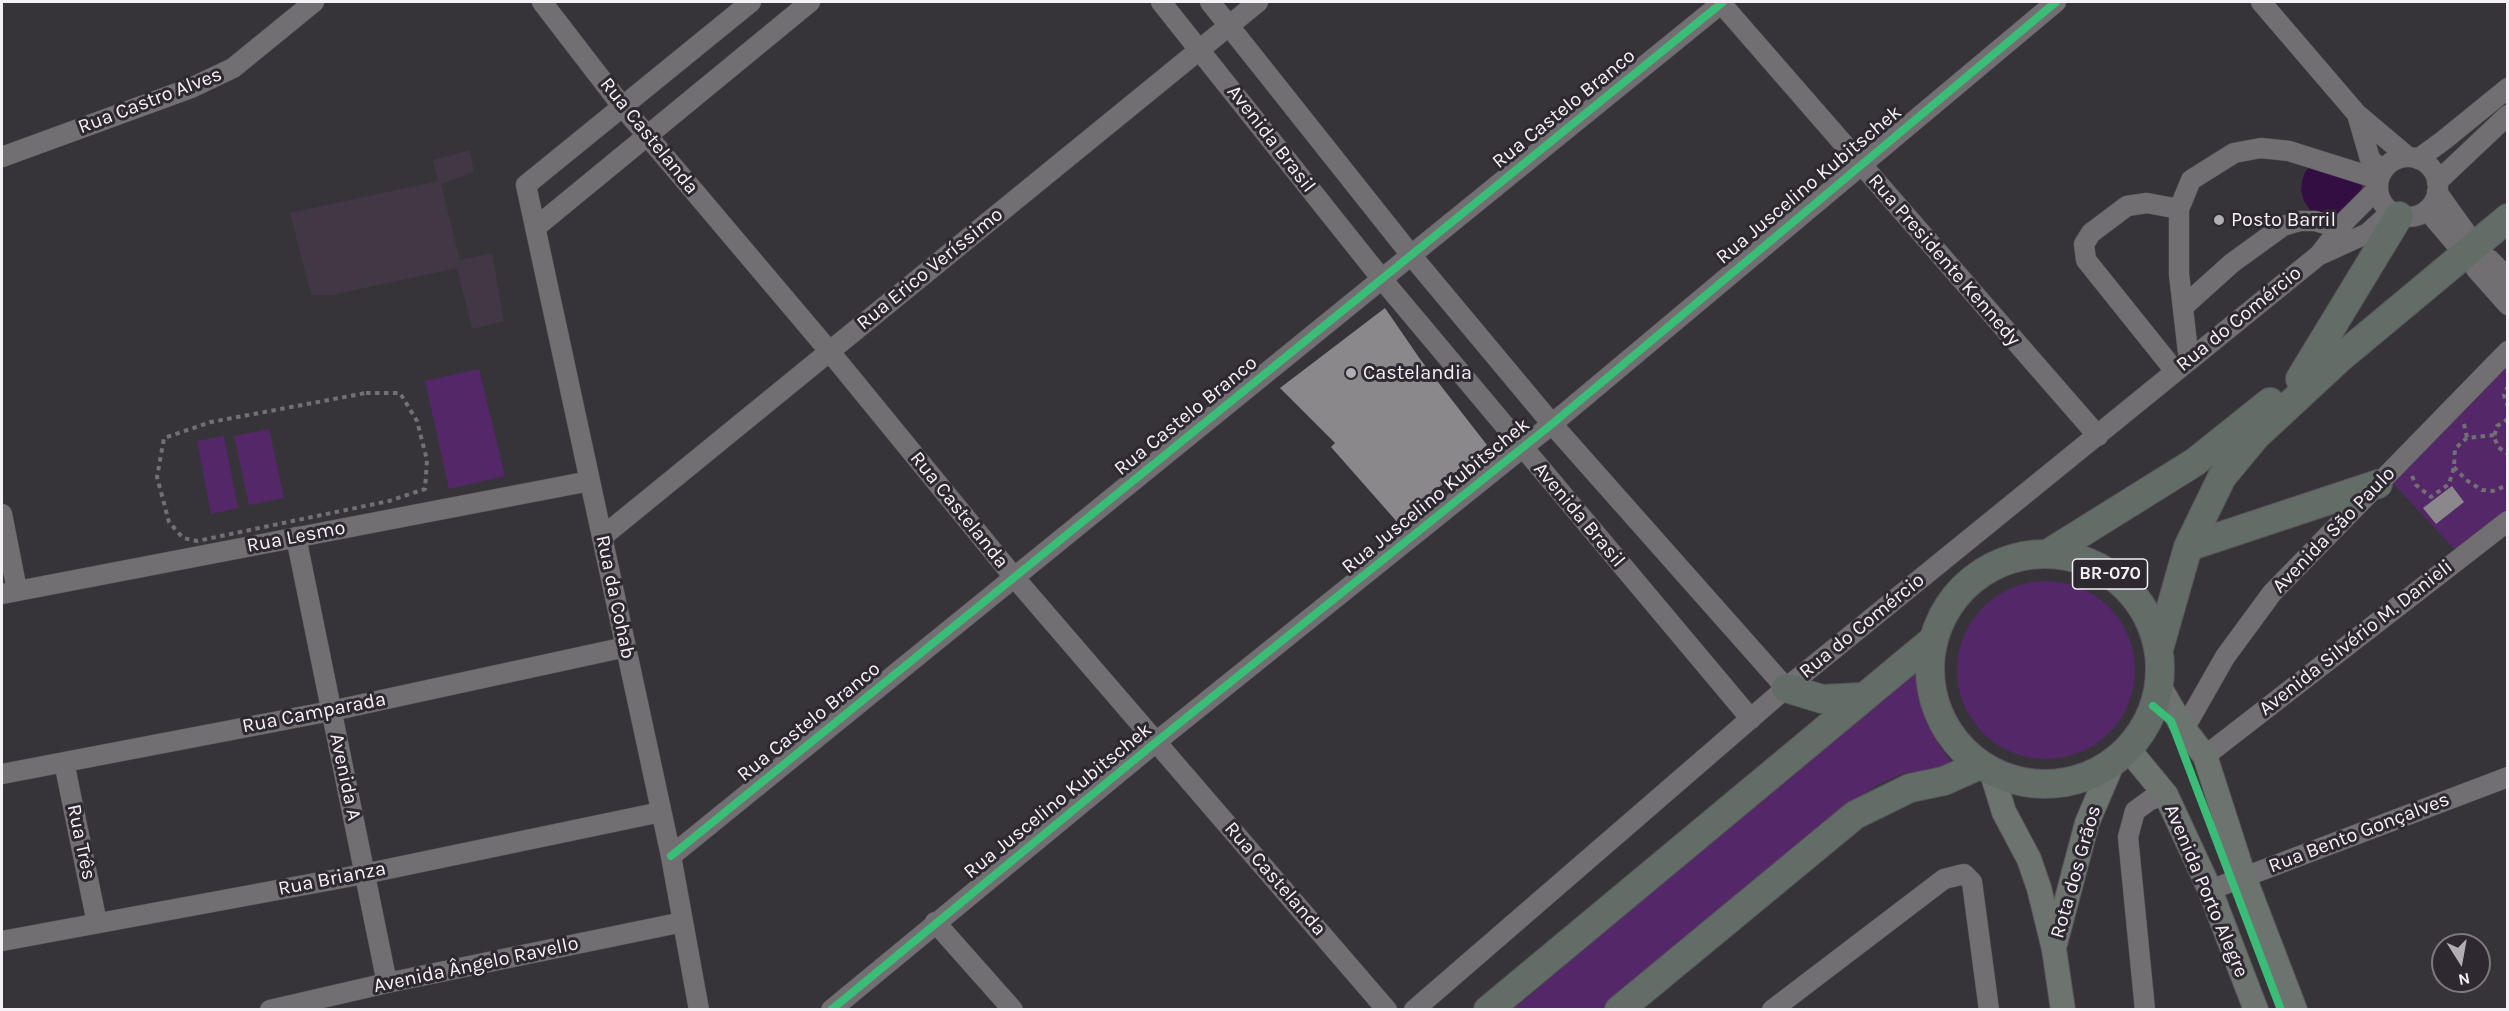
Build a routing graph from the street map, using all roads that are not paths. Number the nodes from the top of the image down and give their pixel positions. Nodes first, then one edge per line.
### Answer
1 (314, 2) edge
2 (542, 2) edge
3 (752, 2) edge
4 (810, 2) edge
5 (1161, 2) edge
6 (1210, 2) edge
7 (1258, 2) edge
8 (1721, 2) edge
9 (2056, 2) edge
10 (2261, 2) edge
11 (1230, 25) junction
12 (1200, 49) junction
13 (2508, 88) edge
14 (622, 106) junction
15 (2357, 114) junction
16 (2508, 115) edge
17 (646, 135) junction
18 (2, 157) edge
19 (2413, 158) junction
20 (1860, 164) junction
21 (2379, 179) junction
22 (2437, 187) junction
23 (2179, 209) junction
24 (2427, 210) junction
25 (2395, 214) junction
26 (2508, 218) edge
27 (535, 228) junction
28 (2340, 228) junction
29 (1411, 255) junction
30 (2319, 255) junction
31 (2508, 278) edge
32 (1381, 279) junction
33 (2508, 305) edge
34 (2183, 307) junction
35 (2508, 351) edge
36 (830, 352) junction
37 (2340, 358) junction
38 (2182, 366) junction
39 (2300, 379) junction
40 (1552, 424) junction
41 (2098, 436) junction
42 (1522, 448) junction
43 (590, 481) junction
44 (2378, 484) junction
45 (2, 514) edge
46 (2508, 521) edge
47 (296, 537) junction
48 (602, 537) junction
49 (2188, 547) junction
50 (2049, 553) junction
51 (1014, 577) junction
52 (9, 592) edge
53 (1933, 640) junction
54 (626, 647) junction
55 (2159, 649) junction
56 (1786, 688) junction
57 (2160, 688) junction
58 (1863, 697) junction
59 (331, 711) junction
60 (1751, 719) junction
61 (2184, 729) junction
62 (1156, 742) junction
63 (2121, 755) junction
64 (2205, 756) junction
65 (64, 762) junction
66 (1986, 769) junction
67 (2, 774) edge
68 (2508, 777) edge
69 (2166, 795) junction
70 (662, 812) junction
71 (671, 856) junction
72 (364, 874) junction
73 (2244, 877) junction
74 (2210, 890) junction
75 (683, 922) junction
76 (935, 922) junction
77 (97, 923) junction
78 (2, 941) edge
79 (2054, 949) junction
80 (387, 982) junction
81 (339, 1001) edge
82 (270, 1010) edge
83 (699, 1010) edge
84 (831, 1010) edge
85 (1013, 1010) edge
86 (1387, 1010) edge
87 (1414, 1010) edge
88 (1488, 1010) edge
89 (1619, 1010) edge
90 (1772, 1010) edge
91 (1989, 1010) edge
92 (2063, 1010) edge
93 (2145, 1010) edge
94 (2256, 1010) edge
95 (2295, 1010) edge

1 - 18 street, Rua Castro Alves
2 - 14 street, Rua Castelanda
3 - 14 street
4 - 17 street
5 - 12 street, Avenida Brasil
6 - 11 street, Avenida Brasil
7 - 11 street, Rua Erico Veríssimo
8 - 20 street, Rua Presidente Kennedy
8 - 29 street, Rua Castelo Branco
9 - 20 street, Rua Juscelino Kubitschek
10 - 15 street
11 - 12 street, Rua Erico Veríssimo
11 - 29 street, Avenida Brasil
12 - 32 street, Avenida Brasil
12 - 36 street, Rua Erico Veríssimo
13 - 19 street, Rua do Comércio
14 - 17 street, Rua Castelanda
14 - 27 street, Rua da Cohab
15 - 19 street
15 - 21 street
16 - 22 street
17 - 27 street
17 - 36 street, Rua Castelanda
19 - 21 street, Rua do Comércio
19 - 22 street
20 - 40 street, Rua Juscelino Kubitschek
20 - 41 street, Rua Presidente Kennedy
21 - 23 street
21 - 25 street
21 - 28 street, Rua do Comércio
22 - 24 street
22 - 24 street
23 - 34 street
23 - 38 street
24 - 25 street
25 - 30 street, Rua do Comércio
25 - 39 highway
26 - 37 highway, BR-070
27 - 43 street, Rua da Cohab
28 - 30 street, Rua do Comércio
28 - 34 street
29 - 32 street, Rua Castelo Branco
29 - 40 street, Avenida Brasil
30 - 38 street, Rua do Comércio
31 - 33 street
32 - 42 street, Avenida Brasil
32 - 51 street, Rua Castelo Branco
34 - 38 street
35 - 44 street, Avenida São Paulo
36 - 48 street, Rua Erico Veríssimo
36 - 51 street, Rua Castelanda
37 - 39 highway, BR-070
37 - 49 highway, BR-070
38 - 41 street, Rua do Comércio
39 - 50 highway, BR-070
40 - 42 street, Rua Juscelino Kubitschek
40 - 56 street, Avenida Brasil
41 - 56 street, Rua do Comércio
42 - 60 street, Avenida Brasil
42 - 62 street, Rua Juscelino Kubitschek
43 - 47 street, Rua Lesmo
43 - 48 street, Rua da Cohab
44 - 49 highway
44 - 61 street, Avenida São Paulo
45 - 52 street
46 - 64 street, Avenida Silvério M. Danieli
47 - 52 street, Rua Lesmo
47 - 59 street, Avenida A
48 - 54 street, Rua da Cohab
49 - 55 highway, BR-070
50 - 53 highway, BR-070
50 - 55 highway, BR-070
51 - 62 street, Rua Castelanda
51 - 71 street, Rua Castelo Branco
53 - 58 highway, BR-070
53 - 66 highway, BR-070
54 - 59 street, Rua Camparada
54 - 70 street, Rua da Cohab
55 - 57 highway, BR-070
56 - 58 highway
56 - 60 street, Rua do Comércio
57 - 61 main road, Avenida Porto Alegre
57 - 63 highway, BR-070
58 - 88 highway, BR-070
59 - 65 street, Rua Camparada
59 - 72 street, Avenida A
60 - 87 street, Rua do Comércio
61 - 64 main road, Avenida Porto Alegre
62 - 76 street, Rua Juscelino Kubitschek
62 - 86 street, Rua Castelanda
63 - 66 highway, BR-070
63 - 69 main road, Avenida Porto Alegre
63 - 79 main road, Rota dos Grãos
64 - 73 main road, Avenida Porto Alegre
65 - 67 street, Rua Camparada
65 - 77 street, Rua Três
66 - 79 main road, Rota dos Grãos
66 - 89 highway
68 - 73 street, Rua Bento Gonçalves
69 - 74 main road, Avenida Porto Alegre
69 - 93 street
70 - 71 street, Rua da Cohab
70 - 72 street, Rua Brianza
71 - 75 street, Rua da Cohab
72 - 77 street, Rua Brianza
72 - 80 street, Avenida A
73 - 74 street, Rua Bento Gonçalves
73 - 95 main road, Avenida Porto Alegre
74 - 94 main road, Avenida Porto Alegre
75 - 80 street, Avenida Ângelo Ravello
75 - 83 street, Rua da Cohab
76 - 84 street, Rua Juscelino Kubitschek
76 - 85 street
77 - 78 street, Rua Brianza
79 - 92 main road, Rota dos Grãos
80 - 81 street, Avenida Ângelo Ravello
81 - 82 street, Avenida Ângelo Ravello
90 - 91 street

